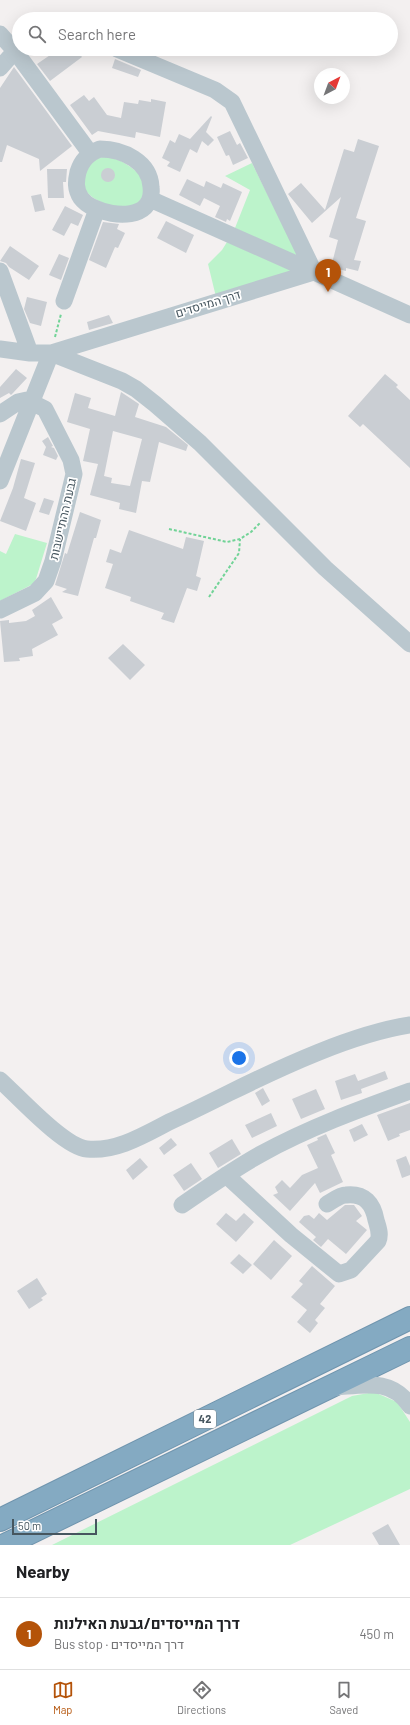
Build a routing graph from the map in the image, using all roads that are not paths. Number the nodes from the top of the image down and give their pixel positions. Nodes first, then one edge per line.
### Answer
1 (0, 34) edge
2 (12, 45) edge
3 (12, 55) edge
4 (22, 56) edge
5 (134, 56) edge
6 (0, 68) edge
7 (90, 153) junction
8 (150, 199) junction
9 (97, 209) junction
10 (0, 271) edge
11 (314, 272) junction
12 (64, 301) road end
13 (410, 315) edge
14 (0, 349) edge
15 (51, 353) junction
16 (30, 354) junction
17 (32, 402) junction
18 (0, 414) edge
19 (0, 481) edge
20 (0, 610) edge
21 (410, 644) edge
22 (410, 1025) edge
23 (0, 1080) edge
24 (410, 1091) edge
25 (226, 1175) junction
26 (326, 1204) dead end
27 (182, 1205) dead end
28 (410, 1318) edge
29 (410, 1348) edge
30 (328, 1388) junction
31 (410, 1406) edge
32 (0, 1520) edge
33 (5, 1545) edge

1 - 2 street
3 - 6 street
4 - 7 street
5 - 11 street
7 - 8 street
7 - 9 street
8 - 9 street
8 - 11 street
9 - 12 street
10 - 16 street
11 - 13 street
11 - 15 street, דרך המייסדים
14 - 16 street, דרך המייסדים
15 - 16 street, דרך המייסדים
15 - 17 street
15 - 21 street
17 - 18 street
17 - 19 street
17 - 20 street, גבעת ההתיישבות
22 - 23 street
24 - 25 street
25 - 26 street
25 - 27 street
28 - 32 highway, 42
29 - 30 highway, 42
30 - 31 street
30 - 33 highway, 42

